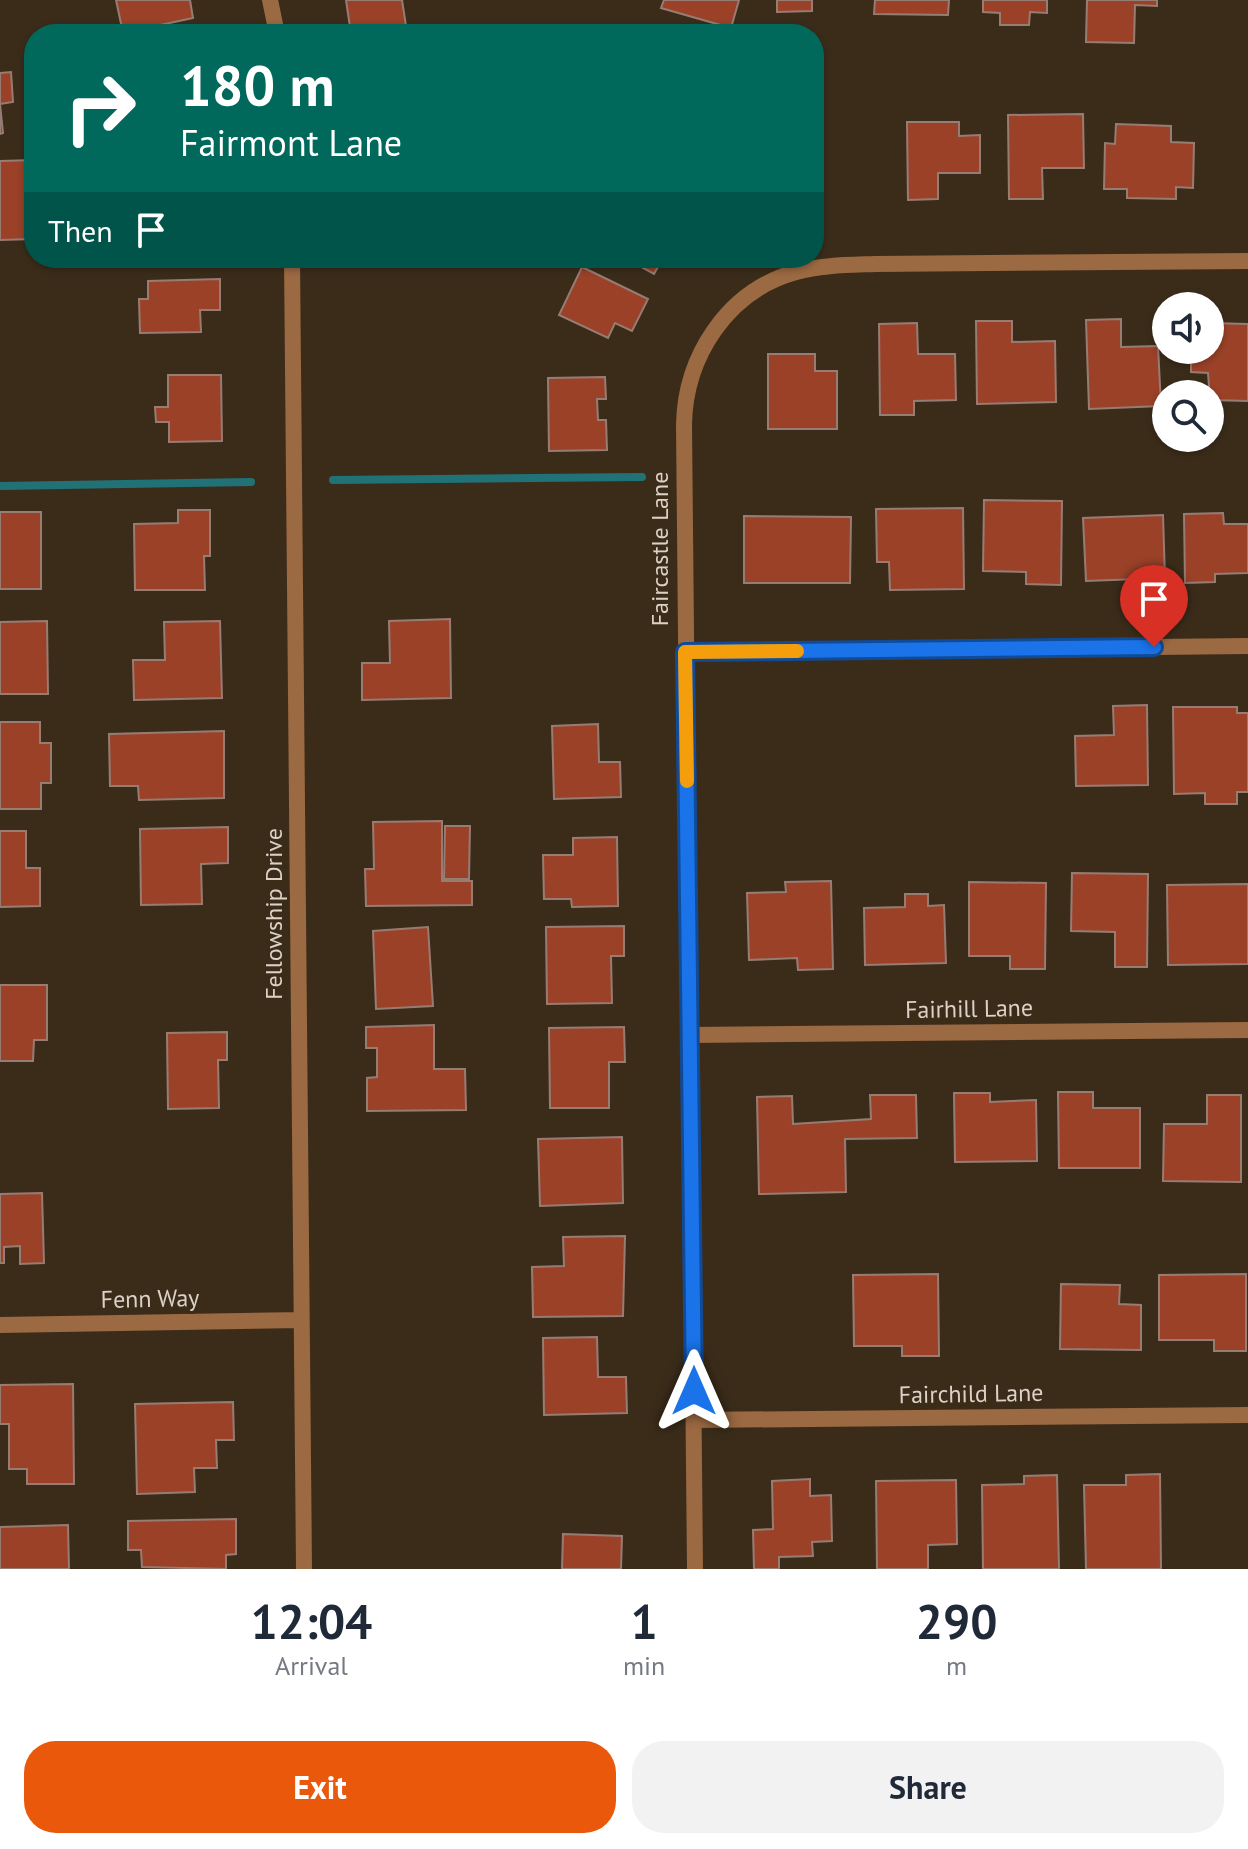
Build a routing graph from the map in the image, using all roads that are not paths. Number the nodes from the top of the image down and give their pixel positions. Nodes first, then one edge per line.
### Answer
1 (270, 0) edge
2 (275, 24) edge
3 (1248, 261) edge
4 (292, 268) edge
5 (823, 268) edge
6 (824, 268) edge
7 (1248, 646) edge
8 (685, 652) junction
9 (1248, 1030) edge
10 (691, 1035) junction
11 (301, 1320) junction
12 (0, 1325) edge
13 (1248, 1415) edge
14 (694, 1420) junction
15 (304, 1569) edge
16 (695, 1569) edge

1 - 2 street
3 - 6 street, Faircastle Lane
4 - 11 street, Fellowship Drive
5 - 8 street, Faircastle Lane
7 - 8 street
8 - 10 street, Faircastle Lane
9 - 10 street, Fairhill Lane
10 - 14 street, Faircastle Lane
11 - 12 street, Fenn Way
11 - 15 street, Fellowship Drive
13 - 14 street, Fairchild Lane
14 - 16 street, Faircastle Lane

